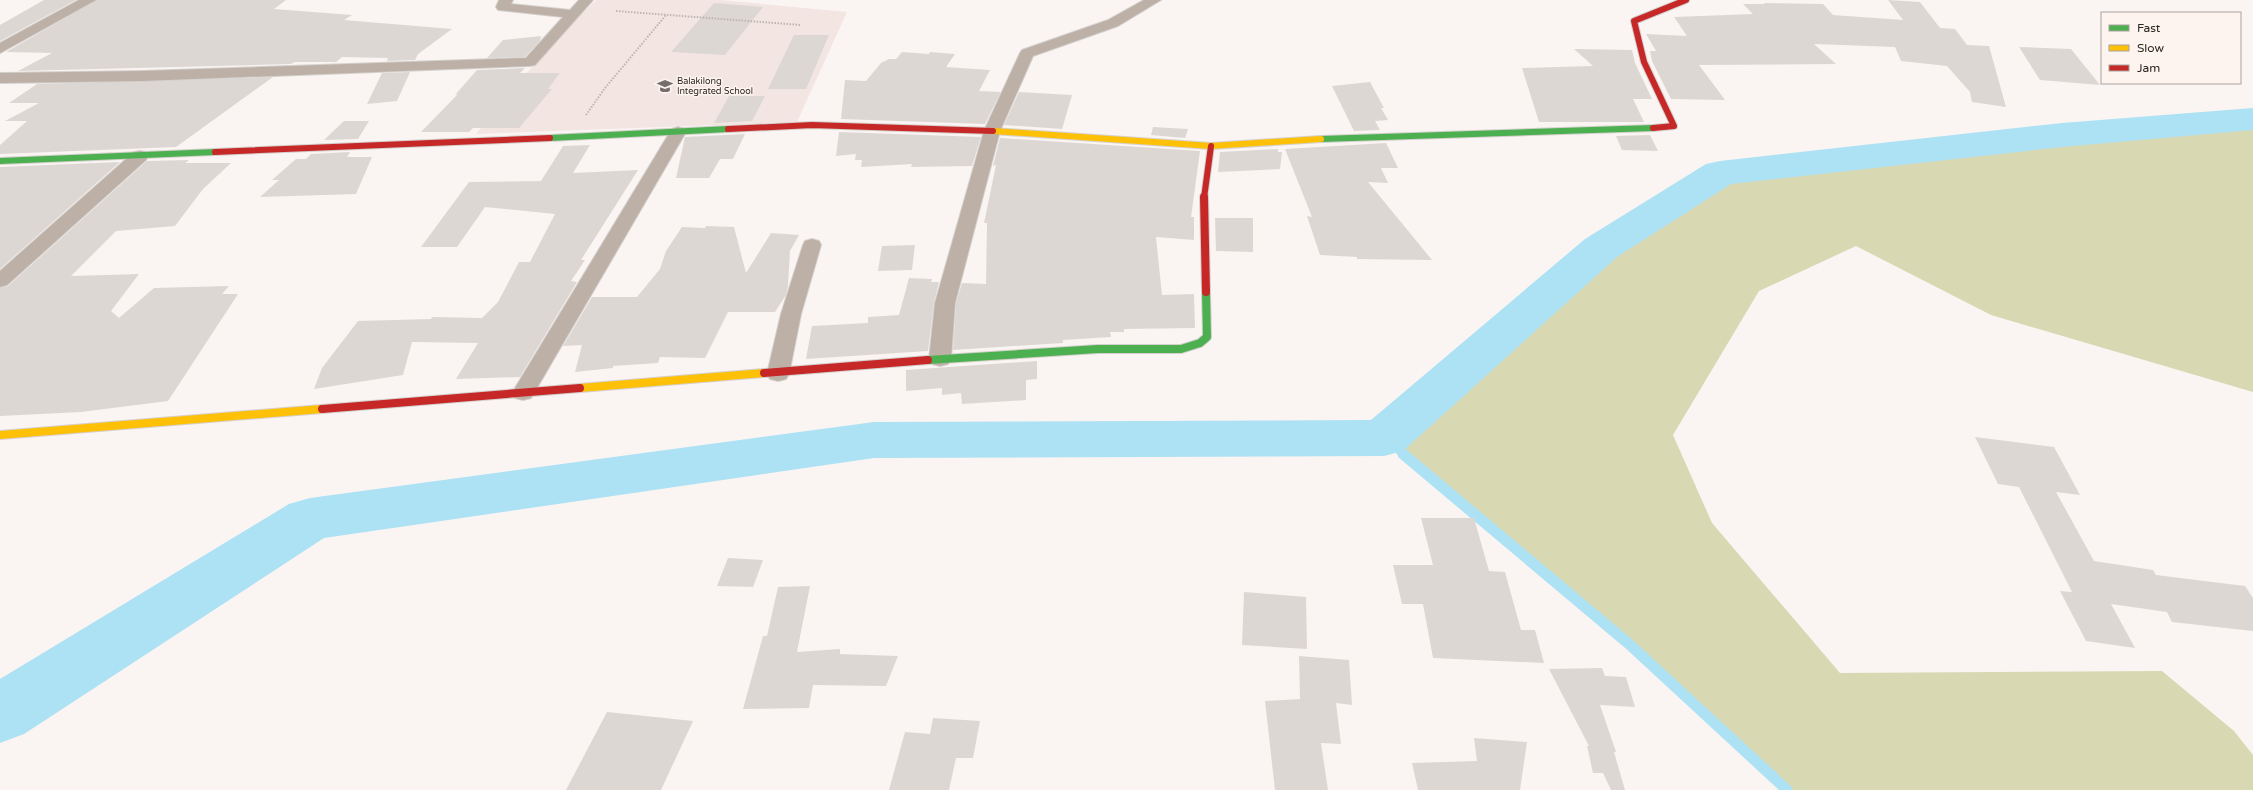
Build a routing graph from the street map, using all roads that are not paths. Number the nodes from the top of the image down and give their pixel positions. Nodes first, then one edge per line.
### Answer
1 (89, 0) edge
2 (506, 0) edge
3 (586, 0) edge
4 (1154, 0) edge
5 (1686, 0) edge
6 (573, 14) junction
7 (0, 49) edge
8 (0, 78) edge
9 (992, 131) junction
10 (678, 132) junction
11 (1211, 146) junction
12 (140, 156) junction
13 (0, 161) edge
14 (812, 245) dead end
15 (0, 281) edge
16 (940, 359) junction
17 (778, 374) junction
18 (523, 393) junction
19 (0, 435) edge

1 - 7 street
2 - 6 street
3 - 6 street
4 - 9 street
5 - 11 street
6 - 8 street
9 - 10 street
9 - 11 street
9 - 16 street
10 - 12 street
10 - 18 street
11 - 16 street
12 - 13 street
12 - 15 street
14 - 17 street
16 - 17 street
17 - 18 street
18 - 19 street

